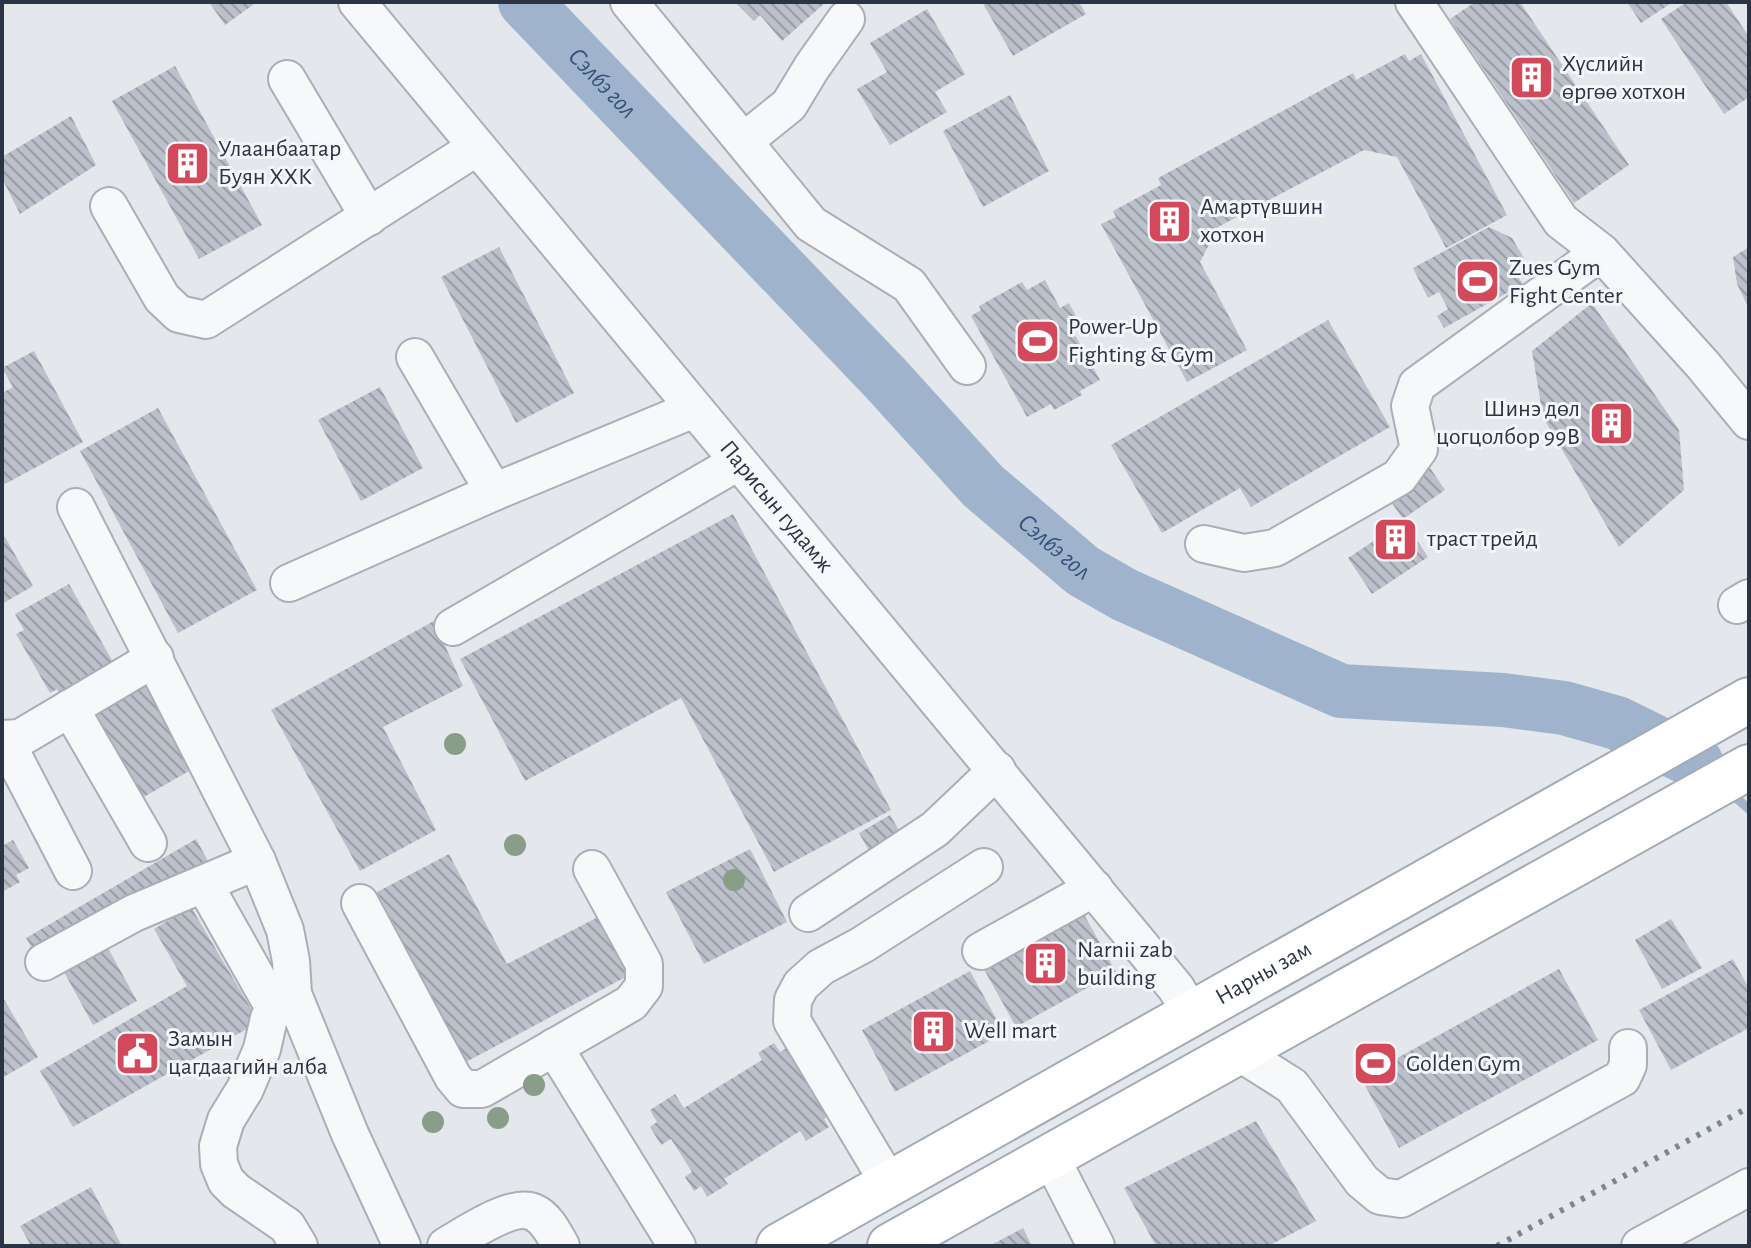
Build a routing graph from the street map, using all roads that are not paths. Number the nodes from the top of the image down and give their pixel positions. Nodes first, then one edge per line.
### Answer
1 (357, 2) edge
2 (629, 2) edge
3 (1414, 2) edge
4 (846, 19) dead end
5 (287, 79) dead end
6 (744, 141) junction
7 (477, 147) junction
8 (109, 206) dead end
9 (369, 217) junction
10 (1601, 252) junction
11 (415, 357) dead end
12 (967, 366) dead end
13 (694, 409) junction
14 (1749, 421) edge
15 (738, 462) junction
16 (494, 492) junction
17 (76, 507) dead end
18 (1204, 544) dead end
19 (289, 583) dead end
20 (453, 627) dead end
21 (155, 658) junction
22 (1749, 700) edge
23 (70, 708) junction
24 (3, 740) edge
25 (1749, 767) edge
26 (997, 770) junction
27 (148, 843) dead end
28 (257, 861) junction
29 (984, 867) dead end
30 (592, 869) dead end
31 (73, 871) dead end
32 (204, 884) junction
33 (1094, 888) junction
34 (360, 903) dead end
35 (808, 913) dead end
36 (981, 951) dead end
37 (44, 962) dead end
38 (284, 1001) junction
39 (1192, 1015) junction
40 (554, 1047) junction
41 (1628, 1048) dead end
42 (1237, 1051) junction
43 (1050, 1156) junction
44 (890, 1185) junction
45 (1749, 1187) edge
46 (299, 1246) edge
47 (402, 1246) edge
48 (446, 1246) edge
49 (561, 1246) edge
50 (677, 1246) edge
51 (779, 1246) edge
52 (890, 1246) edge
53 (1096, 1246) edge
54 (1640, 1246) edge

1 - 7 street, Парисын гудамж
2 - 6 street
3 - 10 street
4 - 6 street
5 - 9 street
6 - 12 street
7 - 9 street
7 - 13 street, Парисын гудамж
8 - 9 street
10 - 14 street
10 - 18 street
11 - 16 street
13 - 15 street, Парисын гудамж
13 - 16 street
15 - 20 street
15 - 26 street, Парисын гудамж
16 - 19 street
17 - 21 street
21 - 23 street
21 - 28 street
22 - 39 main road, Нарны зам
23 - 24 street
23 - 27 street
24 - 31 street
25 - 42 main road
26 - 33 street, Парисын гудамж
26 - 35 street
28 - 32 street
28 - 38 street
29 - 44 street
30 - 40 street
32 - 37 street
32 - 38 street
33 - 36 street
33 - 39 street, Парисын гудамж
34 - 40 street
38 - 46 street
38 - 47 street
39 - 44 main road, Нарны зам
40 - 50 street
41 - 42 street
42 - 43 main road
43 - 52 main road
43 - 53 street
44 - 51 main road, Нарны зам
45 - 54 street
48 - 49 street

